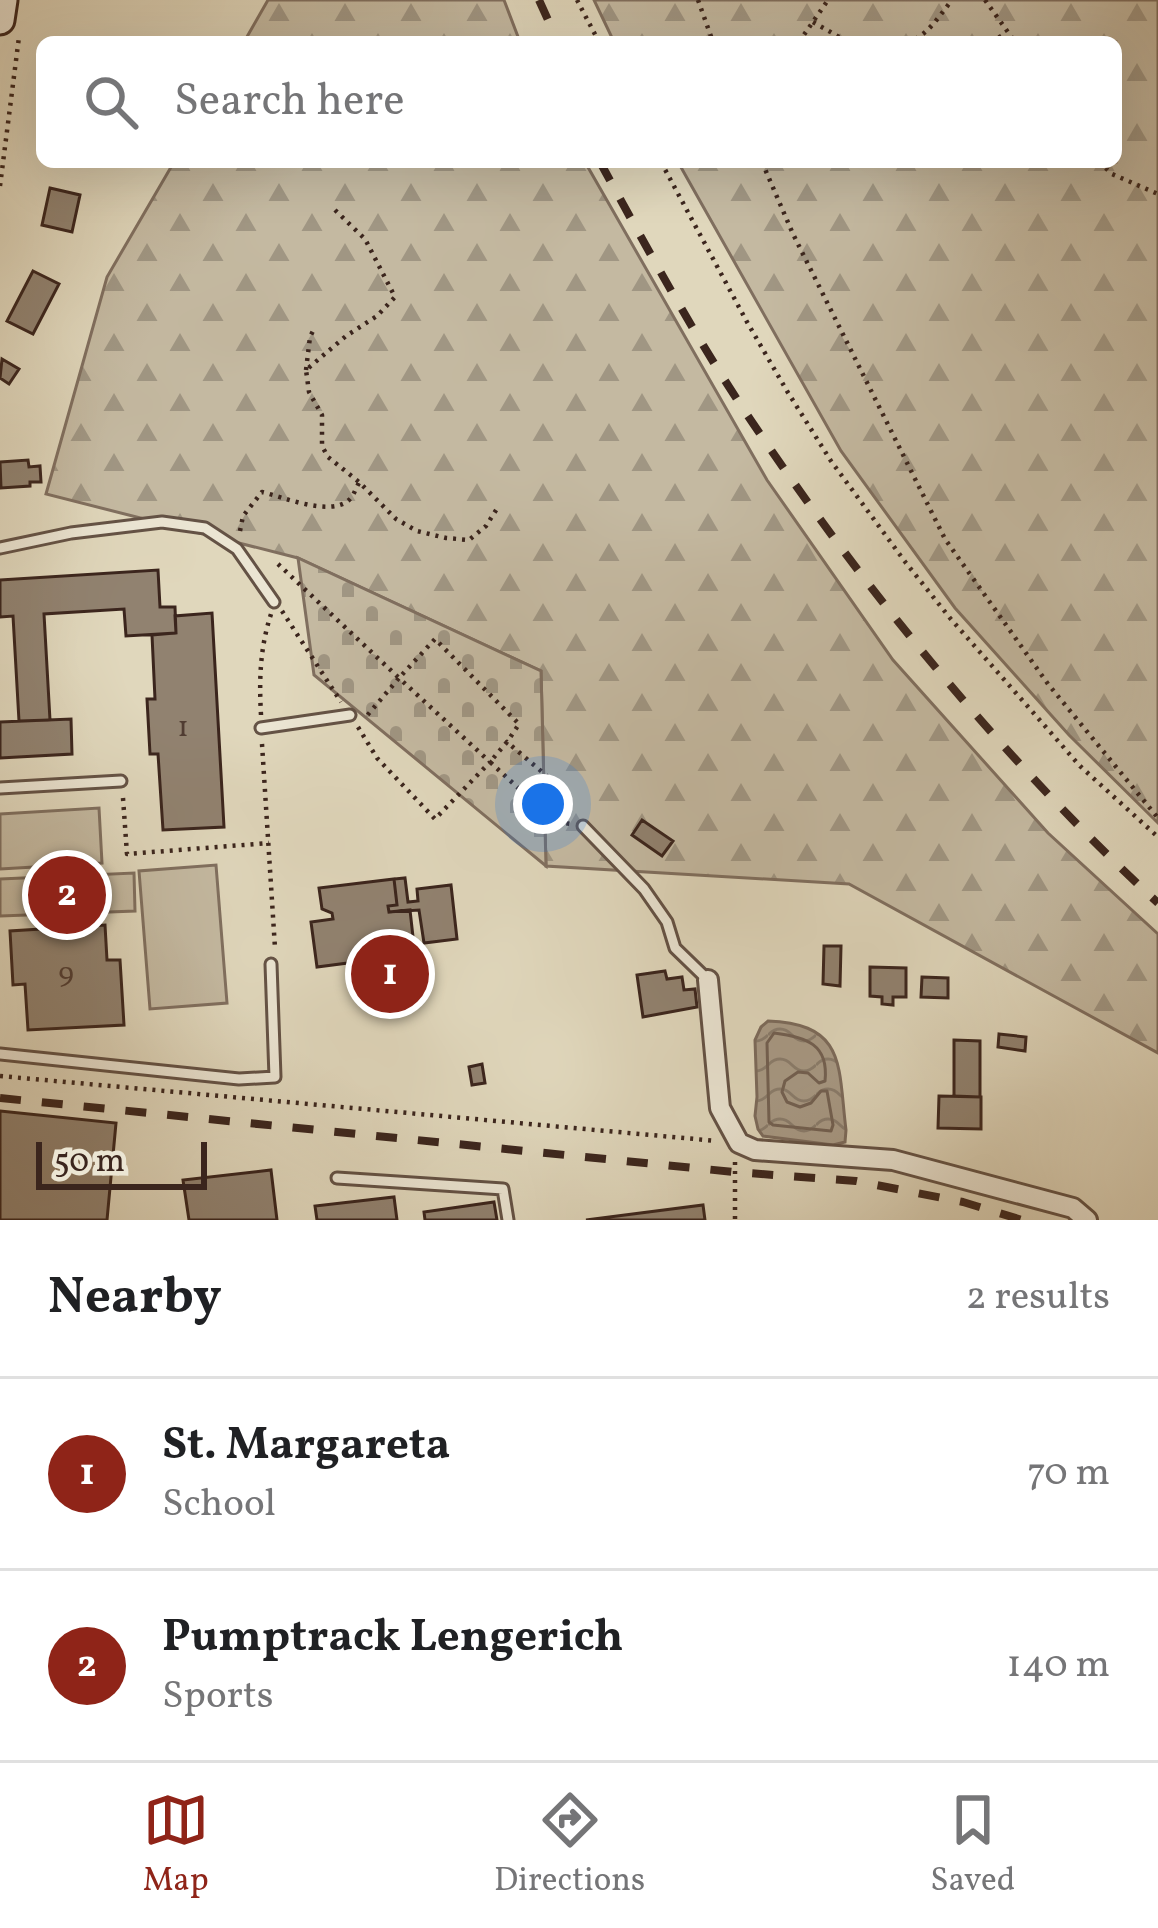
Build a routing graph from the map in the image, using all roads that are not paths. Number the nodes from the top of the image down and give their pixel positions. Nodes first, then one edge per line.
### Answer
1 (3, 0) edge
2 (10, 27) edge
3 (0, 548) edge
4 (274, 602) road end
5 (350, 715) road end
6 (261, 728) road end
7 (122, 786) road end
8 (0, 788) edge
9 (583, 826) road end
10 (271, 964) road end
11 (708, 980) joint
12 (0, 1054) edge
13 (337, 1178) dead end
14 (508, 1220) edge
15 (1087, 1220) edge

1 - 2 main road
3 - 4 lane
5 - 6 lane
7 - 8 lane
9 - 11 lane
10 - 12 lane
11 - 15 street
13 - 14 lane

